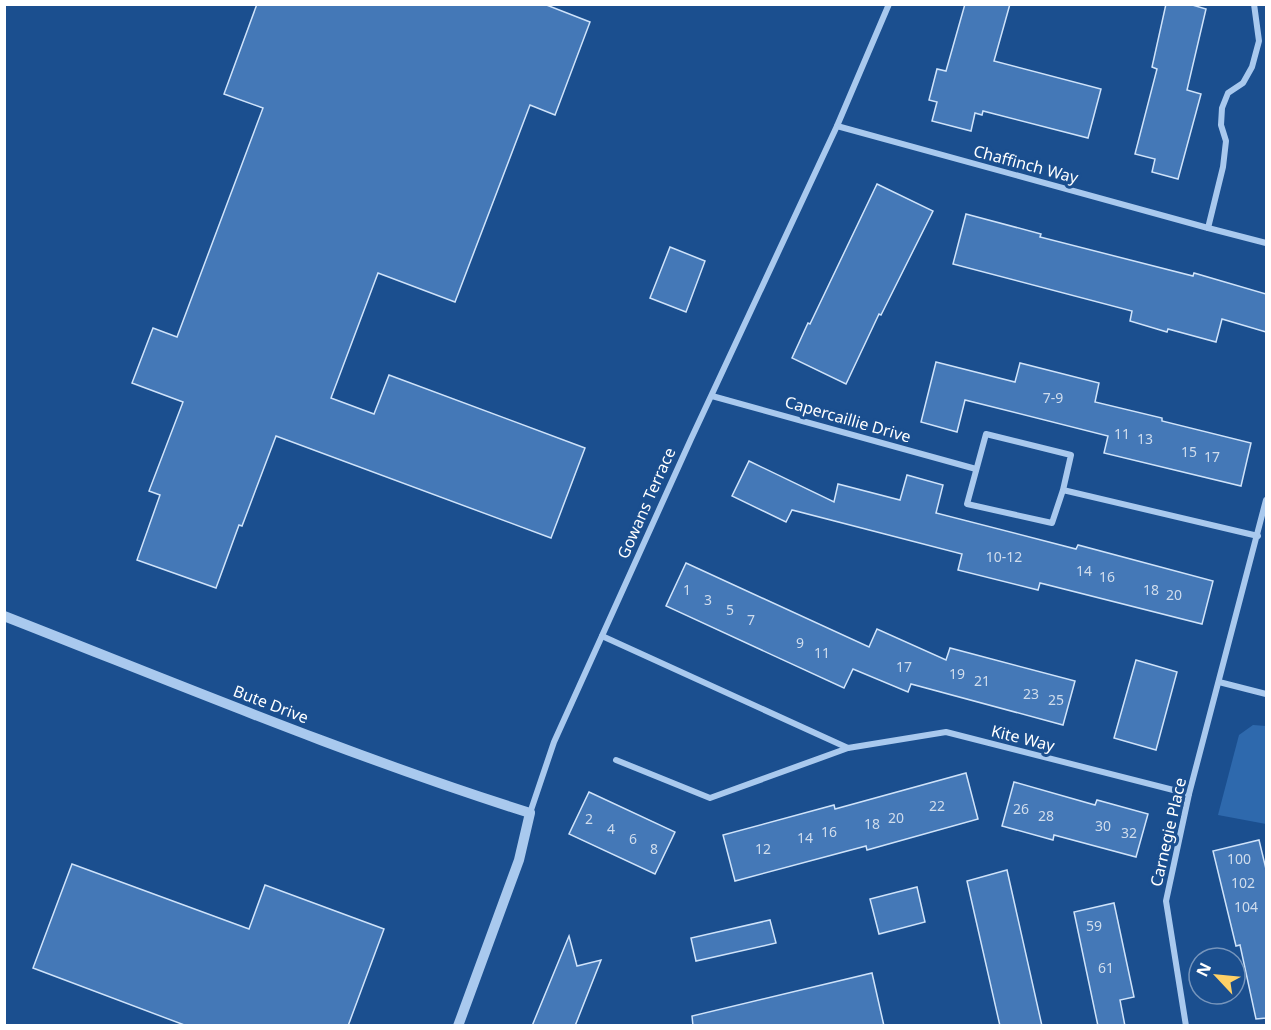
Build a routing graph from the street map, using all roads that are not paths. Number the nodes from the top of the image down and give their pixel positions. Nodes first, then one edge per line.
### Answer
1 (889, 4) edge
2 (1254, 4) edge
3 (837, 126) junction
4 (1208, 228) junction
5 (1266, 243) edge
6 (712, 396) junction
7 (976, 469) junction
8 (1063, 490) junction
9 (1266, 500) edge
10 (1258, 536) junction
11 (4, 615) edge
12 (602, 636) junction
13 (1219, 682) junction
14 (1266, 694) edge
15 (848, 748) junction
16 (616, 759) dead end
17 (1189, 794) junction
18 (530, 813) junction
19 (458, 1026) edge
20 (1186, 1026) edge

1 - 3 street, Gowans Terrace
2 - 4 street
3 - 4 street, Chaffinch Way
3 - 6 street, Gowans Terrace
4 - 5 street, Chaffinch Way
6 - 7 street, Capercaillie Drive
6 - 12 street, Gowans Terrace
7 - 8 street
7 - 8 street
8 - 10 street
9 - 10 street, Carnegie Place
10 - 13 street, Carnegie Place
11 - 18 street, Bute Drive
12 - 15 street
12 - 18 street, Gowans Terrace
13 - 14 street
13 - 17 street, Carnegie Place
15 - 16 street, Kite Way
15 - 17 street, Kite Way
17 - 20 street, Carnegie Place
18 - 19 street, Gowans Terrace

